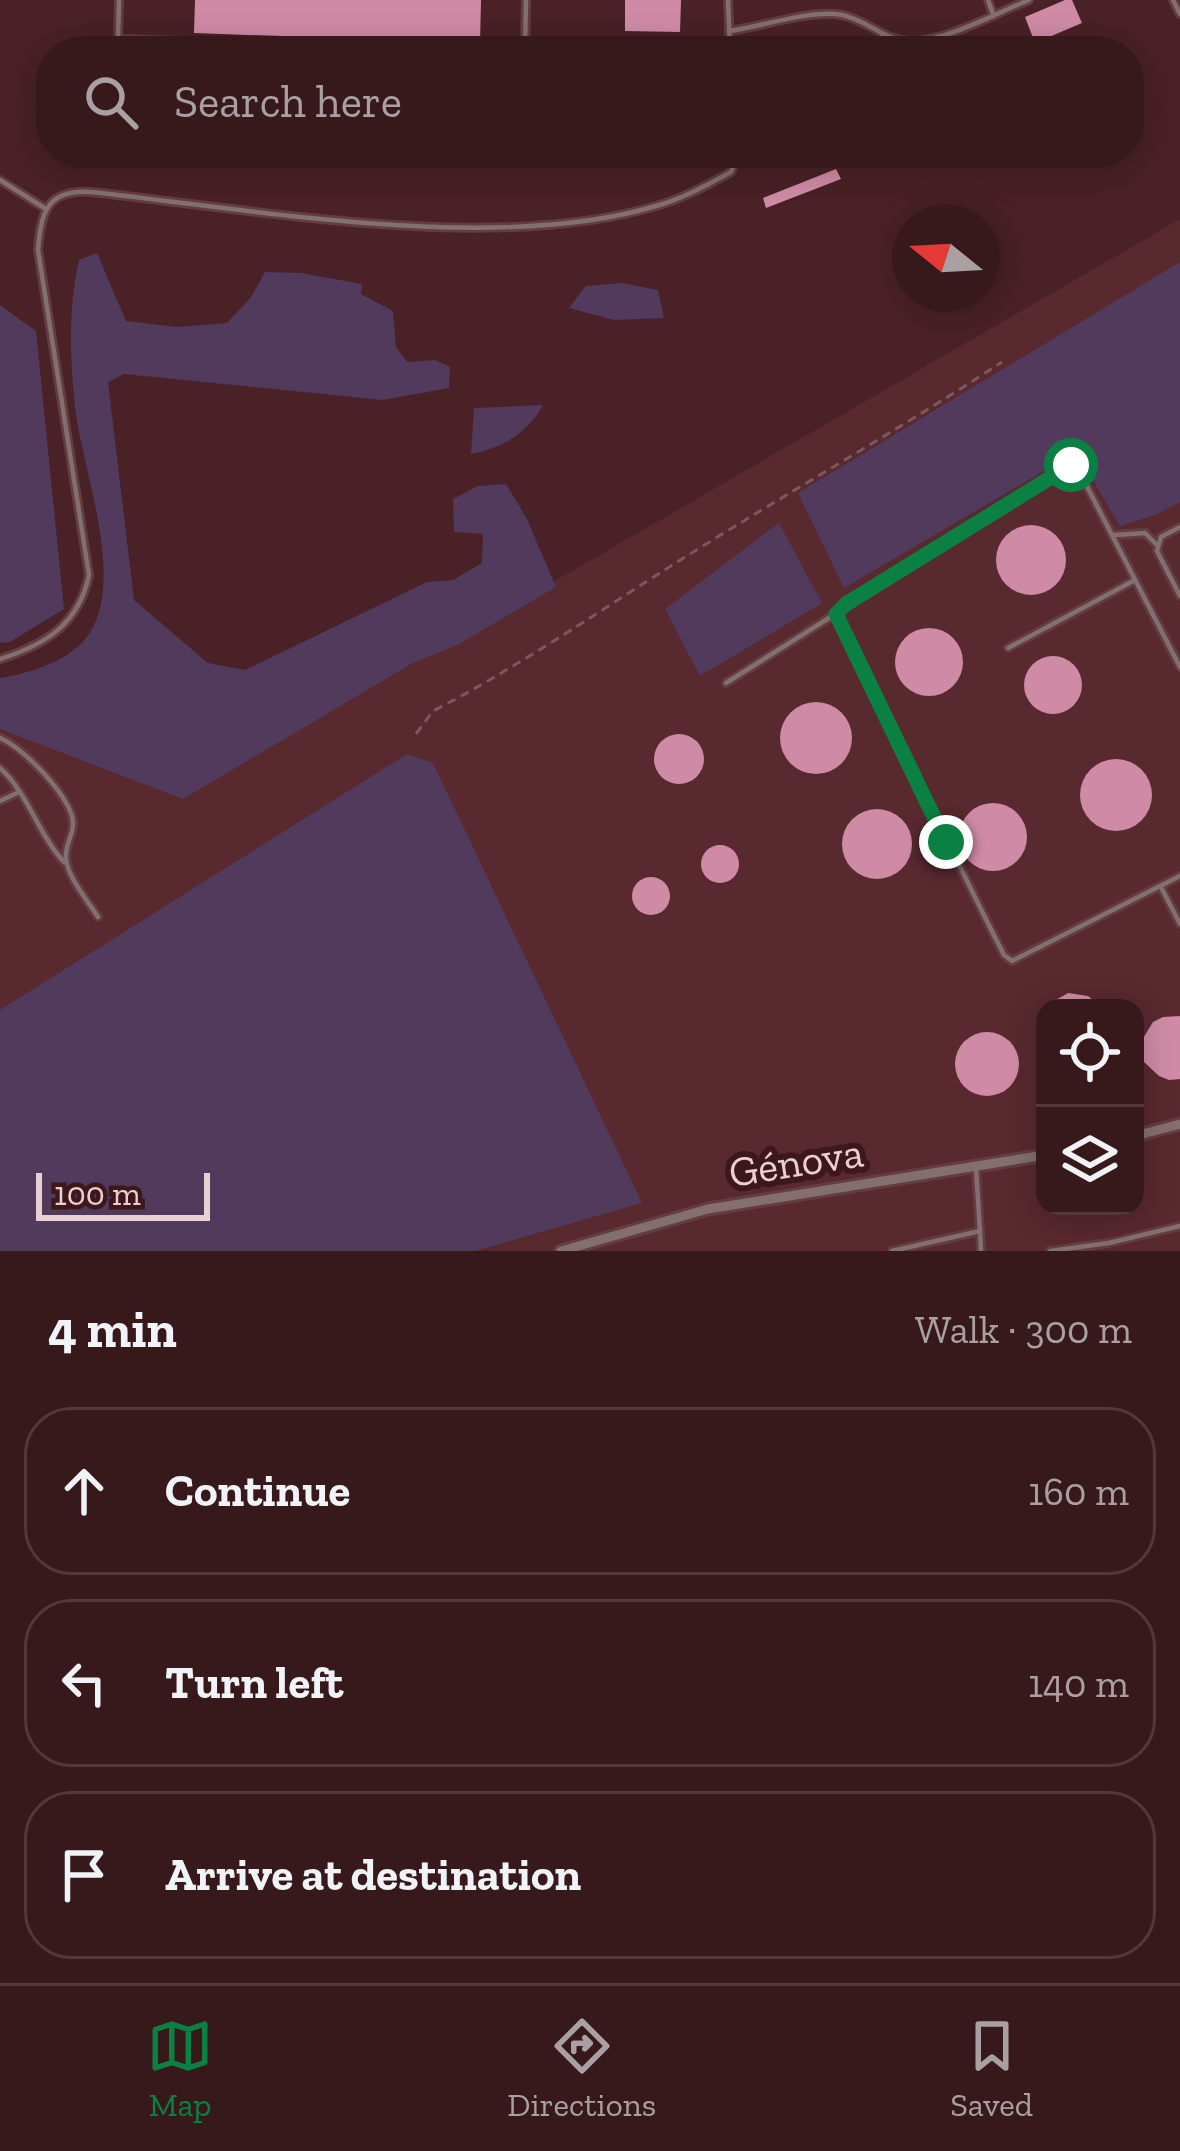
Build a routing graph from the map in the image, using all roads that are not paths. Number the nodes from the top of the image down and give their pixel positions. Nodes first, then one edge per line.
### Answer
1 (119, 0) edge
2 (526, 0) edge
3 (728, 0) edge
4 (988, 0) edge
5 (1029, 0) edge
6 (1173, 0) edge
7 (993, 14) junction
8 (1180, 14) edge
9 (729, 31) junction
10 (882, 34) joint
11 (118, 36) edge
12 (525, 36) edge
13 (729, 36) edge
14 (891, 36) edge
15 (929, 36) edge
16 (733, 168) edge
17 (0, 181) edge
18 (46, 209) junction
19 (1180, 527) edge
20 (1113, 536) junction
21 (1157, 545) junction
22 (1136, 580) junction
23 (1180, 596) edge
24 (836, 614) junction
25 (1008, 648) dead end
26 (0, 659) edge
27 (1180, 667) edge
28 (726, 683) dead end
29 (0, 738) edge
30 (2, 772) edge
31 (19, 792) junction
32 (0, 801) edge
33 (67, 866) junction
34 (1180, 876) edge
35 (1161, 887) junction
36 (98, 917) dead end
37 (1180, 924) edge
38 (1180, 1124) edge
39 (1144, 1134) edge
40 (1036, 1157) edge
41 (976, 1168) junction
42 (1180, 1226) edge
43 (980, 1231) junction
44 (561, 1251) edge
45 (892, 1251) edge
46 (981, 1251) edge
47 (1049, 1251) edge

1 - 11 lane
2 - 12 lane
3 - 9 lane
4 - 7 lane
5 - 7 lane
6 - 8 lane
7 - 15 lane
9 - 10 lane
9 - 13 lane
10 - 14 lane
16 - 18 lane
17 - 18 lane
18 - 26 lane
19 - 21 lane
20 - 21 lane
20 - 22 lane
20 - 24 lane
21 - 23 lane
22 - 25 lane
22 - 27 lane
24 - 28 lane
24 - 35 lane
29 - 33 lane
30 - 31 lane
31 - 32 lane
31 - 33 lane
33 - 36 lane
34 - 35 lane
35 - 37 lane
38 - 39 street
40 - 41 street, Génova
41 - 43 lane
41 - 44 street, Génova
42 - 47 lane
43 - 45 lane
43 - 46 lane

